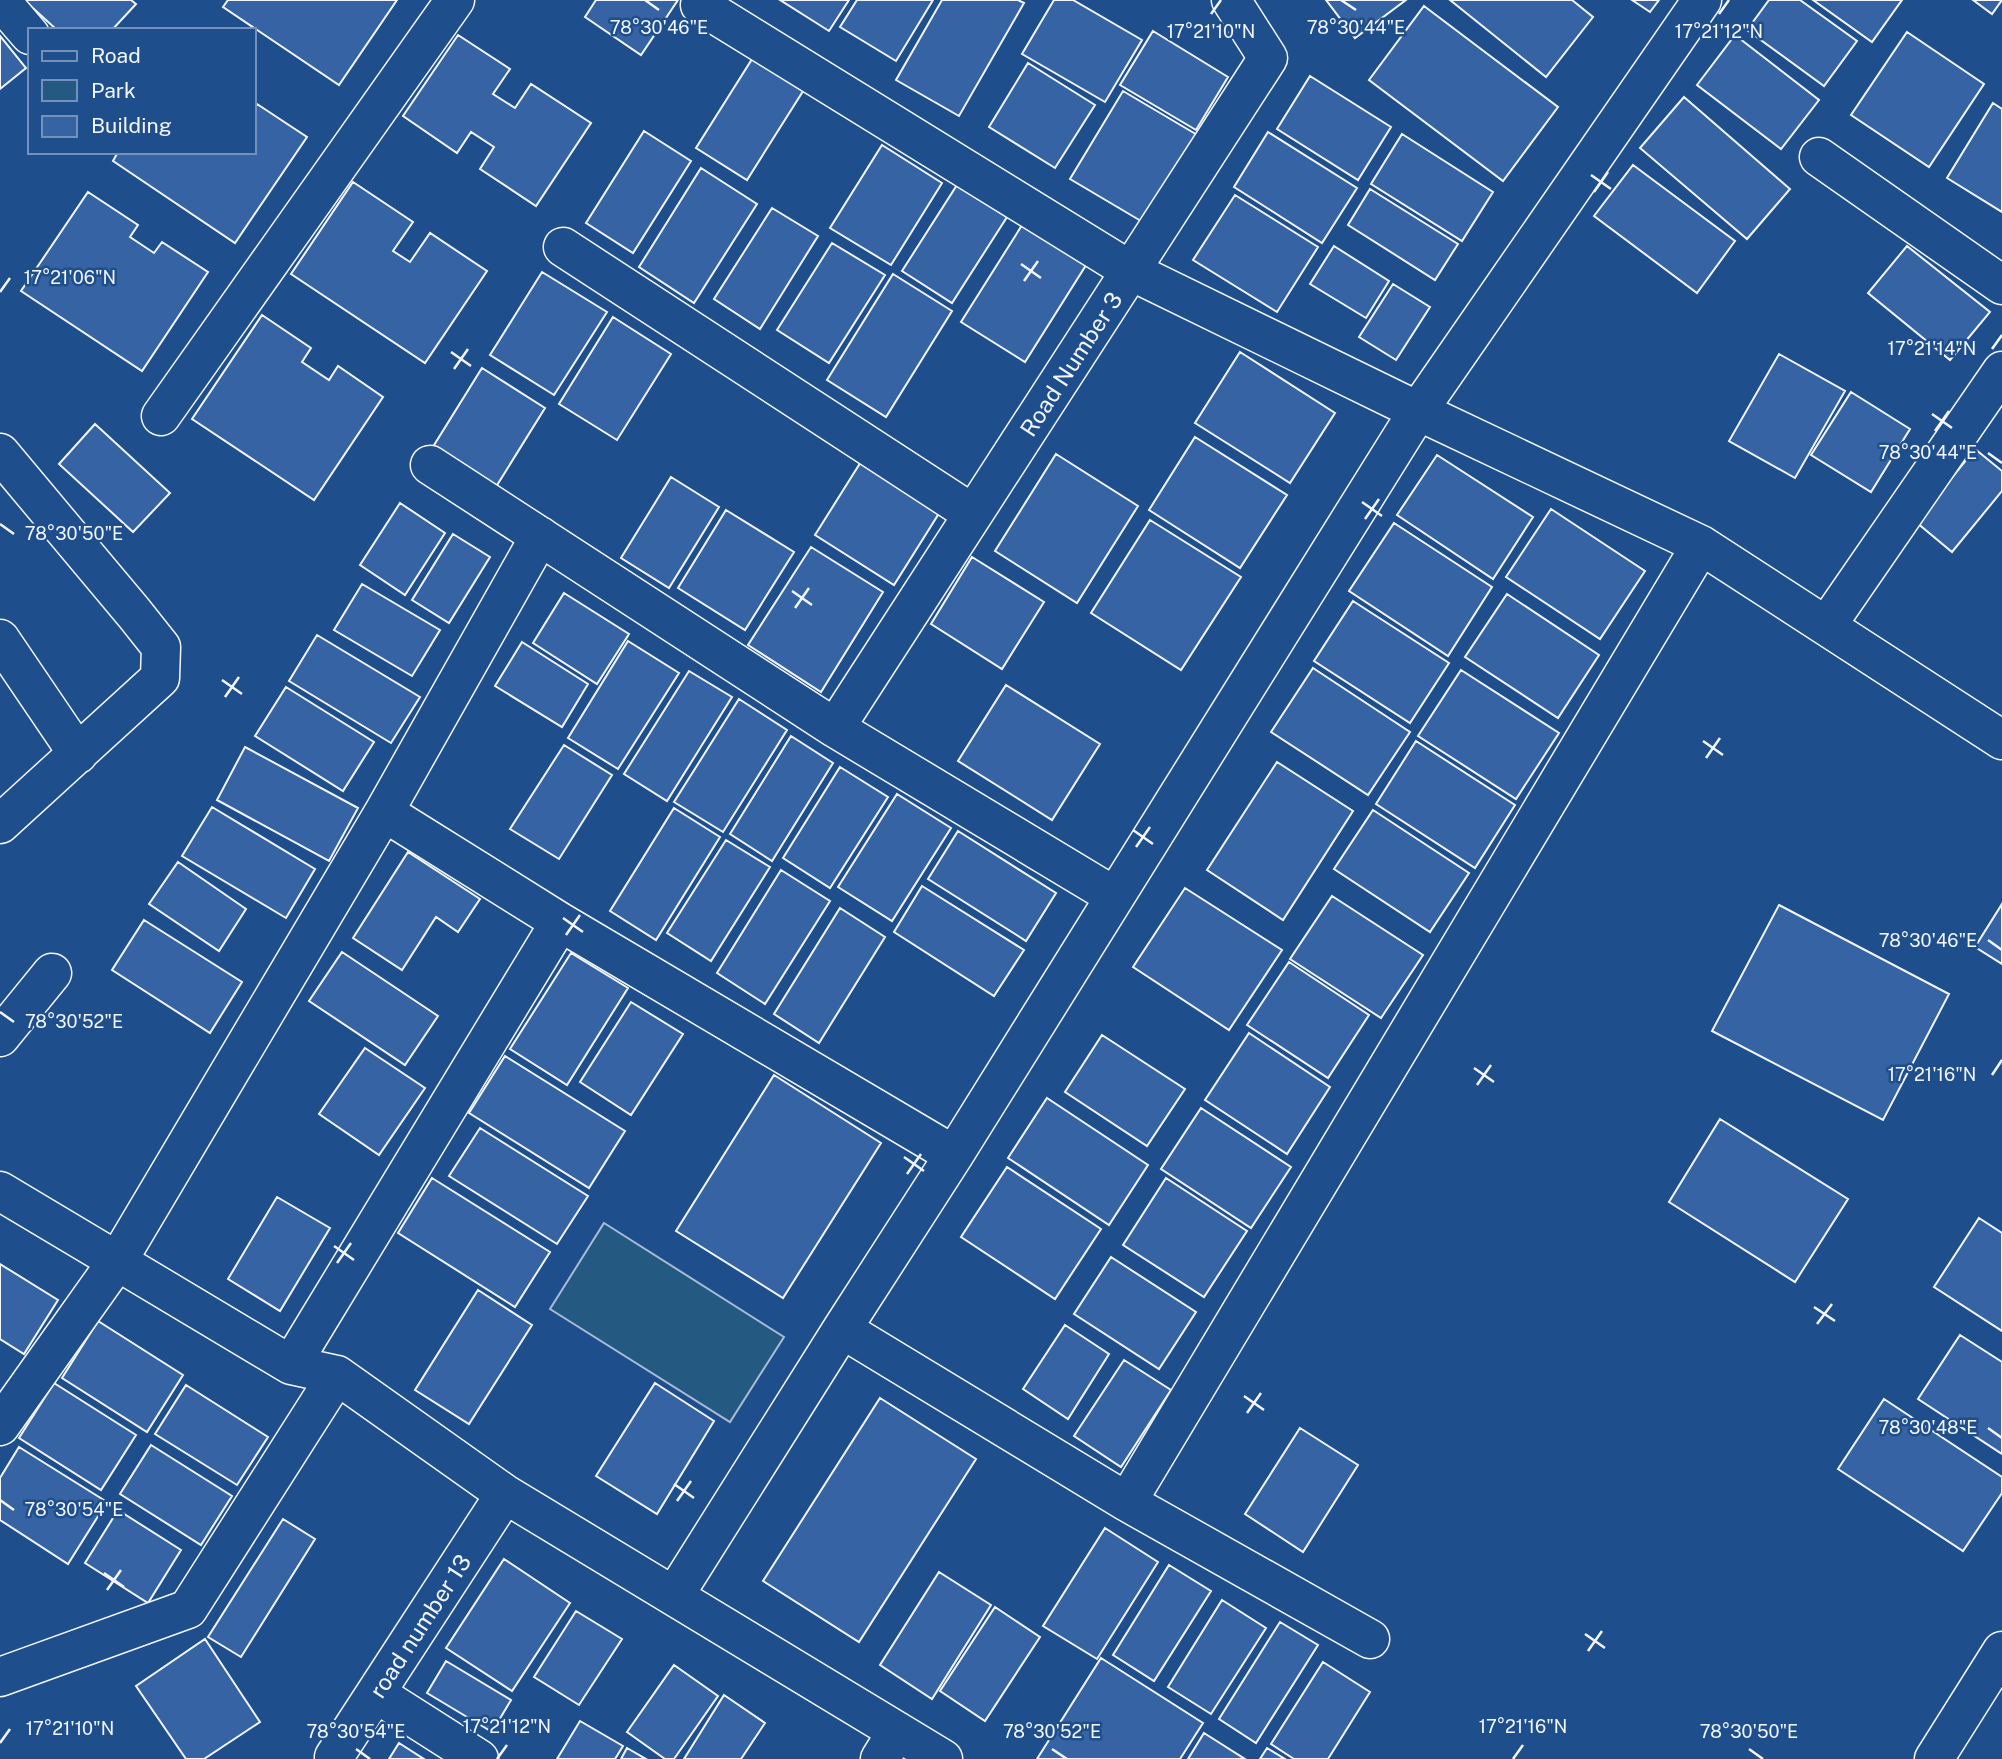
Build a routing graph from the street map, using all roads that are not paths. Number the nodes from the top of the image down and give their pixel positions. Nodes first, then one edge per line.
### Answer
1 (0, 0) edge
2 (455, 0) edge
3 (1231, 0) edge
4 (1702, 0) edge
5 (700, 5) dead end
6 (28, 33) edge
7 (1819, 157) dead end
8 (563, 247) dead end
9 (1131, 271) junction
10 (2002, 285) edge
11 (2002, 371) edge
12 (1418, 411) junction
13 (161, 416) dead end
14 (0, 453) edge
15 (430, 465) dead end
16 (973, 514) junction
17 (540, 536) junction
18 (1701, 545) junction
19 (1826, 625) junction
20 (0, 639) edge
21 (835, 728) junction
22 (2002, 740) edge
23 (78, 754) junction
24 (384, 811) junction
25 (0, 824) edge
26 (1114, 896) junction
27 (559, 922) junction
28 (52, 973) dead end
29 (0, 1037) edge
30 (954, 1156) junction
31 (0, 1191) edge
32 (118, 1260) junction
33 (842, 1329) junction
34 (291, 1365) junction
35 (337, 1375) junction
36 (0, 1426) edge
37 (505, 1494) junction
38 (1126, 1502) junction
39 (674, 1596) junction
40 (1370, 1639) dead end
41 (2002, 1651) edge
42 (0, 1677) edge
43 (377, 1694) junction
44 (889, 1745) edge
45 (334, 1757) dead end
46 (479, 1759) edge
47 (943, 1759) edge
48 (1934, 1759) edge

1 - 6 street
2 - 13 street
3 - 9 street, Road Number 3
4 - 12 street
5 - 9 street
7 - 10 street
8 - 16 street
9 - 12 street
9 - 16 street, Road Number 3
11 - 19 street
12 - 18 street
12 - 26 street
14 - 23 street
15 - 17 street
16 - 21 street, Road Number 3
17 - 21 street
17 - 24 street
18 - 19 street
18 - 38 street
19 - 22 street
20 - 23 street
21 - 26 street
23 - 25 street
24 - 27 street
24 - 32 street
26 - 30 street
27 - 30 street
27 - 34 street
28 - 29 street
30 - 33 street
31 - 32 street
32 - 34 street
32 - 36 street
33 - 38 street
33 - 39 street
34 - 35 street
35 - 37 street
35 - 42 street
37 - 39 street
37 - 43 street, road number 13
38 - 40 street
39 - 44 street
41 - 48 street
43 - 45 street, road number 13
43 - 46 street
44 - 47 street

